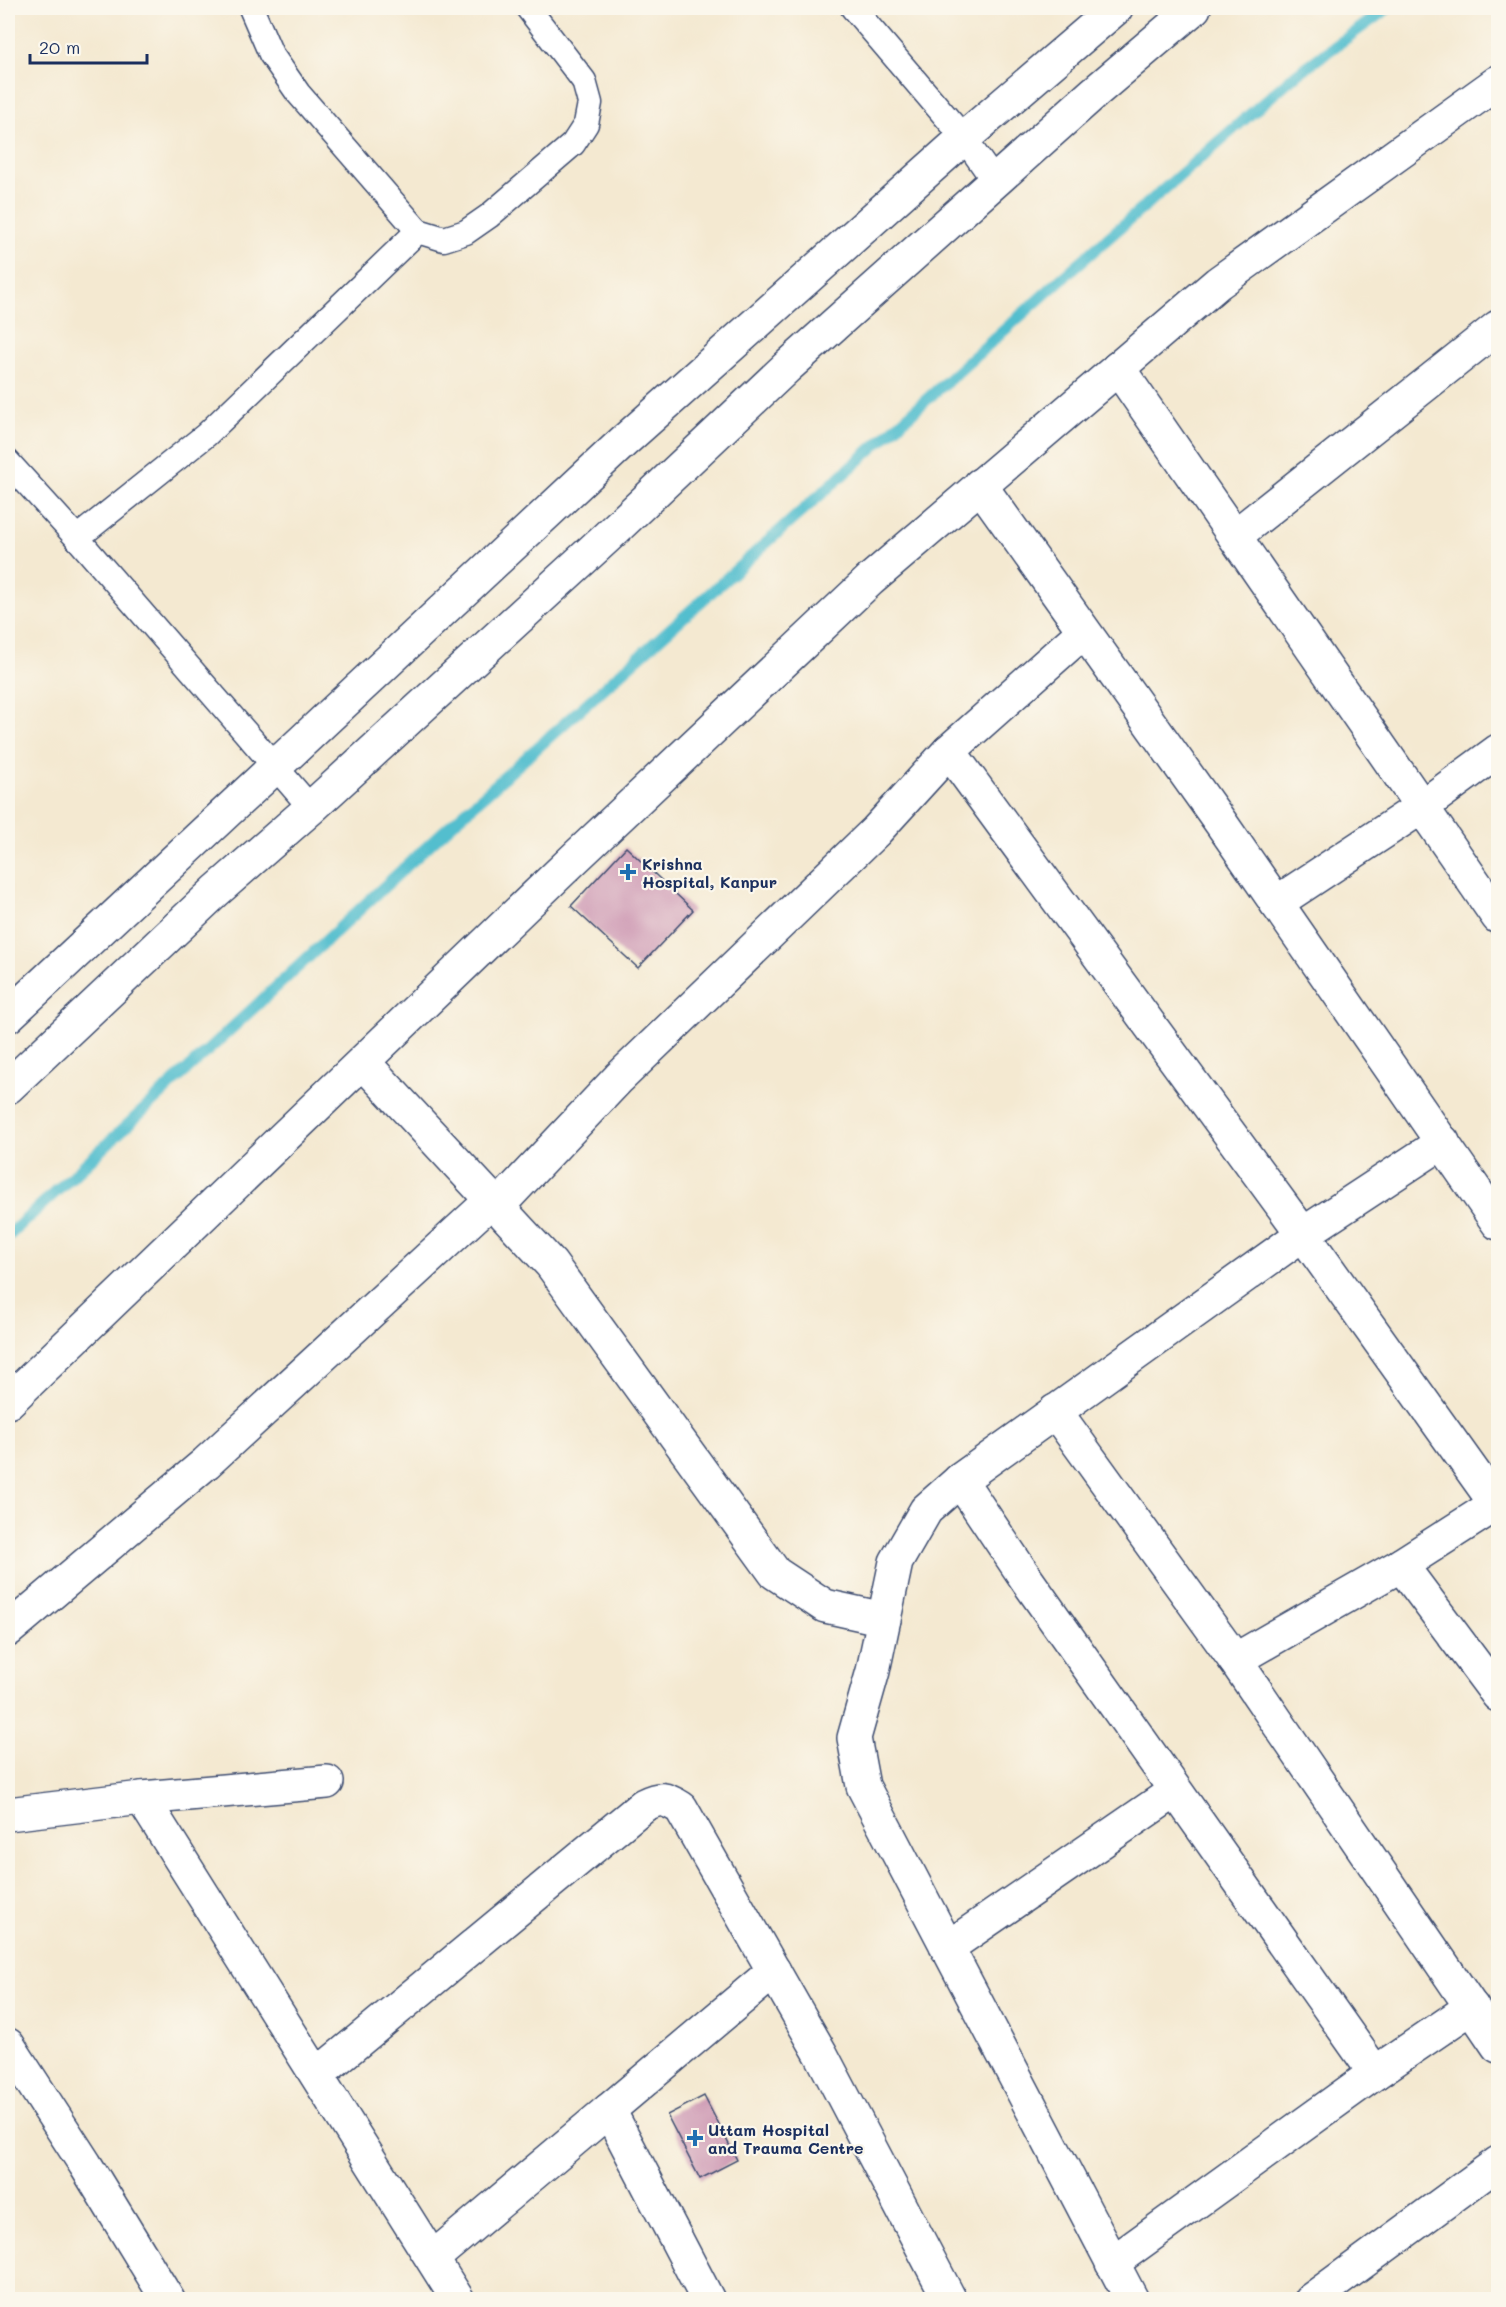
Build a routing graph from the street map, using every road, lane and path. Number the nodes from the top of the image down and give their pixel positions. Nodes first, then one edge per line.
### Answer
1 (250, 8) edge
2 (528, 8) edge
3 (853, 8) edge
4 (1116, 8) edge
5 (1194, 8) edge
6 (1498, 82) edge
7 (964, 138) junction
8 (995, 182) junction
9 (418, 231) junction
10 (1498, 327) edge
11 (1118, 368) junction
12 (8, 462) edge
13 (980, 485) junction
14 (1235, 536) junction
15 (77, 538) junction
16 (1083, 632) junction
17 (949, 751) junction
18 (1498, 752) edge
19 (274, 765) junction
20 (1423, 806) junction
21 (311, 808) junction
22 (1276, 903) junction
23 (1498, 916) edge
24 (8, 1016) edge
25 (363, 1062) junction
26 (8, 1087) edge
27 (1443, 1142) junction
28 (495, 1203) junction
29 (1498, 1223) edge
30 (1303, 1234) junction
31 (8, 1402) edge
32 (1055, 1411) junction
33 (960, 1480) junction
34 (1497, 1503) edge
35 (1401, 1565) junction
36 (884, 1619) junction
37 (8, 1630) edge
38 (1235, 1660) junction
39 (1498, 1695) edge
40 (327, 1782) dead end
41 (1175, 1791) junction
42 (142, 1798) junction
43 (8, 1814) edge
44 (947, 1948) junction
45 (774, 1971) junction
46 (1472, 2007) junction
47 (8, 2045) edge
48 (1498, 2046) edge
49 (1375, 2073) junction
50 (317, 2075) junction
51 (609, 2110) junction
52 (1498, 2163) edge
53 (433, 2258) junction
54 (1112, 2263) junction
55 (168, 2300) edge
56 (458, 2300) edge
57 (708, 2300) edge
58 (950, 2300) edge
59 (1132, 2300) edge
60 (1311, 2300) edge

1 - 9 lane
2 - 9 lane
3 - 7 lane
4 - 7 main road
5 - 8 main road
6 - 11 main road
7 - 8 lane
7 - 19 main road
8 - 21 main road
9 - 15 lane
10 - 14 main road
11 - 13 main road
11 - 14 main road
12 - 15 lane
13 - 16 main road
13 - 25 main road
14 - 20 main road
15 - 19 lane
16 - 17 main road
16 - 22 main road
17 - 28 main road
17 - 30 main road
18 - 20 main road
19 - 21 lane
19 - 24 main road
20 - 22 main road
20 - 23 main road
21 - 26 main road
22 - 27 main road
25 - 28 main road
25 - 31 main road
27 - 29 main road
27 - 30 main road
28 - 36 main road
28 - 37 main road
30 - 32 main road
30 - 34 main road
32 - 33 main road
32 - 38 main road
33 - 36 main road
33 - 41 main road
34 - 35 main road
35 - 38 main road
35 - 39 main road
36 - 44 main road
38 - 46 main road
40 - 42 main road
41 - 44 main road
41 - 49 main road
42 - 43 main road
42 - 50 main road
44 - 54 main road
45 - 50 main road
45 - 51 main road
45 - 58 main road
46 - 48 main road
46 - 49 main road
47 - 55 main road
49 - 54 main road
50 - 53 main road
51 - 53 main road
51 - 57 main road
52 - 60 main road
53 - 56 main road
54 - 59 main road

